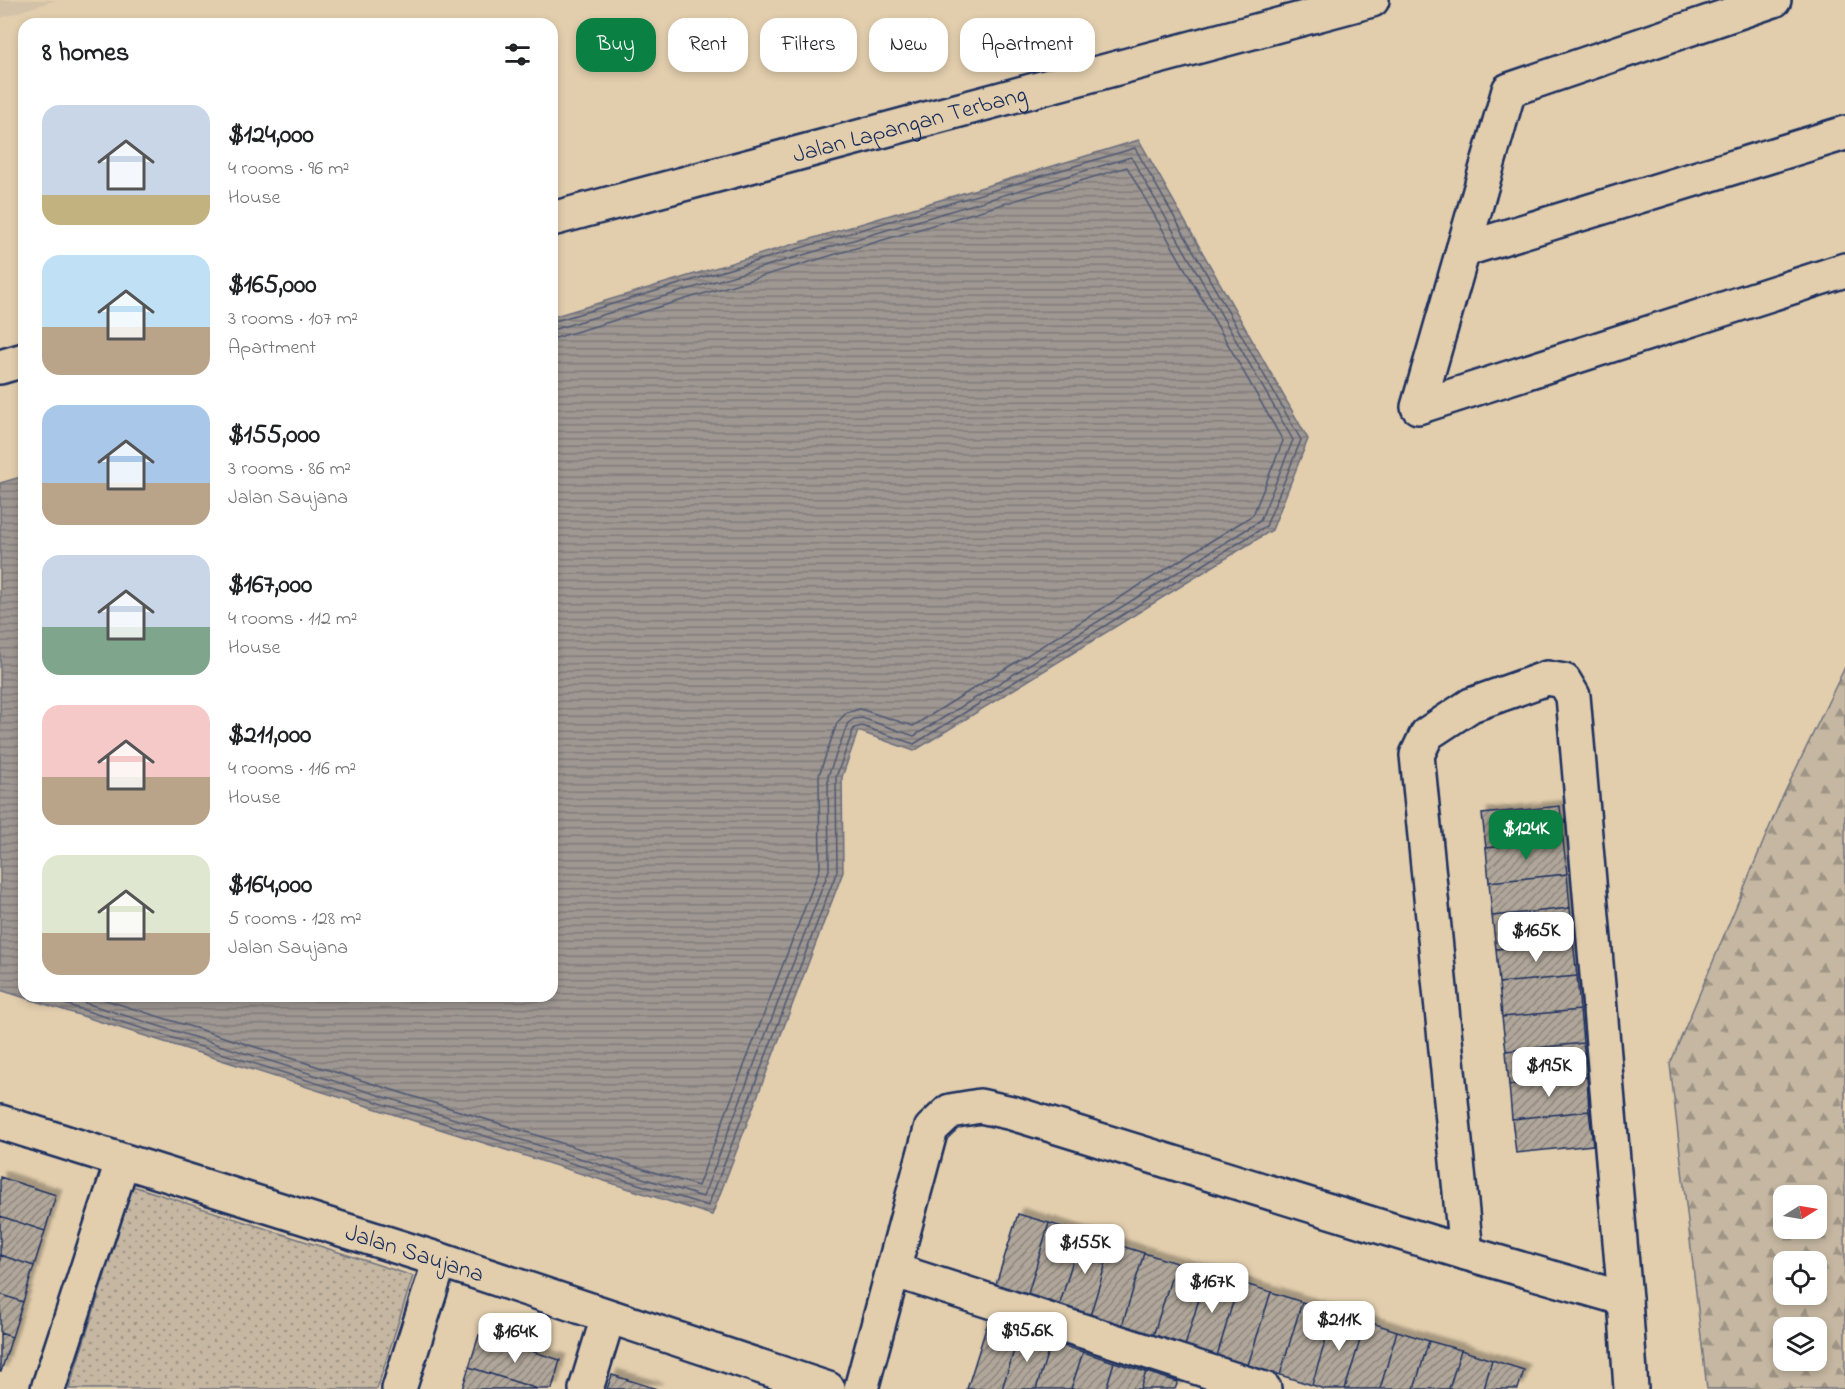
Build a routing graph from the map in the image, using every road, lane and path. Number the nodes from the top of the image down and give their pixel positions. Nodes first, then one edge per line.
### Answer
1 (1372, 0) edge
2 (1774, 0) edge
3 (1845, 133) edge
4 (558, 217) edge
5 (1463, 250) junction
6 (1845, 270) edge
7 (18, 362) edge
8 (0, 367) edge
9 (0, 1122) edge
10 (122, 1162) junction
11 (1466, 1253) junction
12 (440, 1260) junction
13 (893, 1270) junction
14 (1625, 1299) junction
15 (608, 1317) junction
16 (48, 1389) edge
17 (399, 1389) edge
18 (586, 1389) edge
19 (828, 1389) edge
20 (861, 1389) edge
21 (1264, 1389) edge
22 (1630, 1389) edge

1 - 4 street, Jalan Lapangan Terbang
2 - 5 street
3 - 5 street
5 - 6 street
7 - 8 street
9 - 10 street, Jalan Saujana
10 - 12 street, Jalan Saujana
10 - 16 street
11 - 13 street
11 - 14 street
11 - 14 street
12 - 15 street, Jalan Saujana
12 - 17 street
13 - 20 street
13 - 21 street
14 - 22 street
15 - 18 street
15 - 19 street, Jalan Saujana

